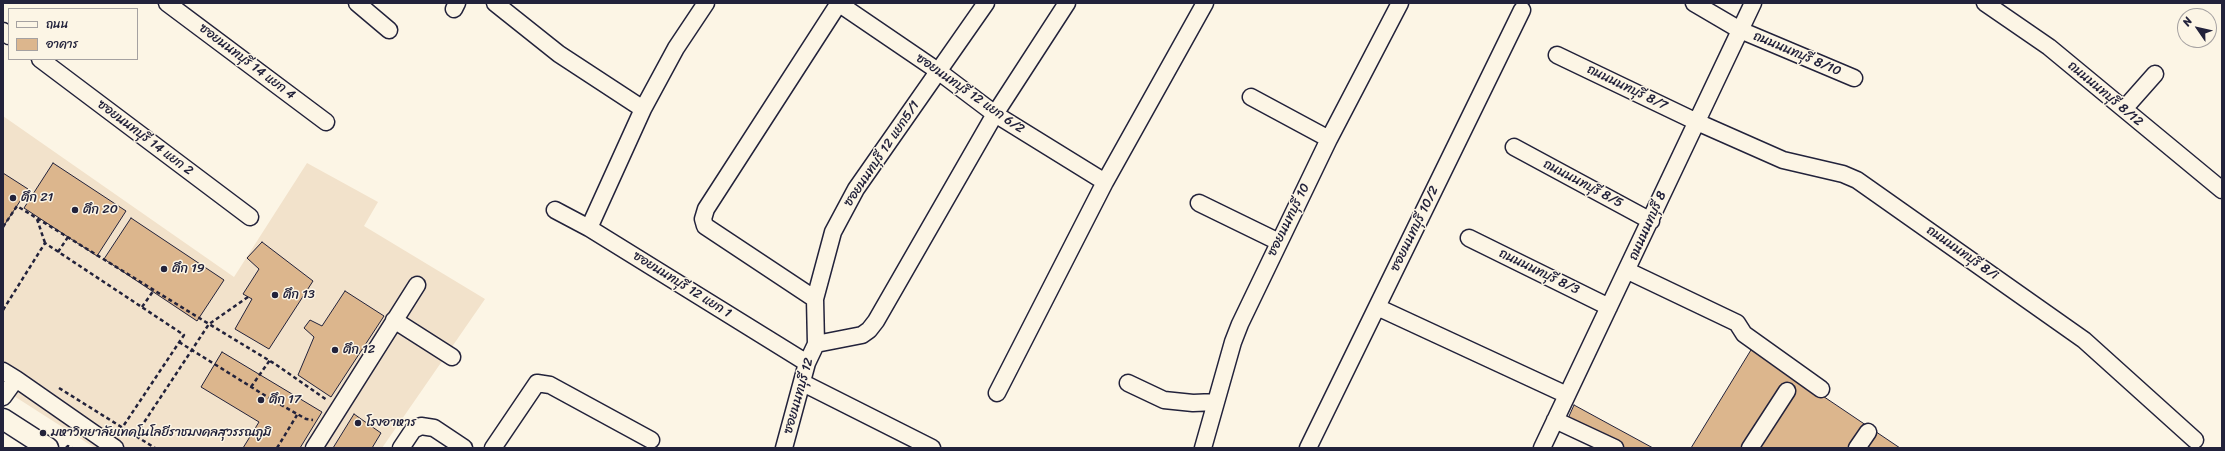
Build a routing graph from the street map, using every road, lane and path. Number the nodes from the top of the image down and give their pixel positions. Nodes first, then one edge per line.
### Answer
1 (167, 3) edge
2 (357, 3) edge
3 (494, 3) edge
4 (706, 3) edge
5 (838, 3) edge
6 (986, 3) edge
7 (1067, 3) edge
8 (1205, 3) edge
9 (1400, 3) edge
10 (1694, 3) edge
11 (1754, 3) edge
12 (1985, 3) edge
13 (1522, 10) dead end
14 (389, 30) dead end
15 (1740, 30) junction
16 (1557, 55) dead end
17 (41, 60) edge
18 (938, 71) junction
19 (2155, 74) dead end
20 (1854, 78) dead end
21 (1251, 97) dead end
22 (643, 109) junction
23 (2124, 109) junction
24 (995, 114) junction
25 (326, 122) dead end
26 (1697, 122) junction
27 (1329, 140) junction
28 (1514, 147) dead end
29 (1105, 182) junction
30 (2222, 190) edge
31 (1199, 203) dead end
32 (555, 210) dead end
33 (250, 218) dead end
34 (37, 219) junction
35 (1651, 221) junction
36 (3, 227) edge
37 (589, 228) junction
38 (68, 237) junction
39 (1469, 238) dead end
40 (1279, 242) junction
41 (45, 243) junction
42 (58, 252) junction
43 (1628, 270) junction
44 (416, 285) dead end
45 (154, 290) junction
46 (248, 297) dead end
47 (815, 299) junction
48 (142, 307) junction
49 (1377, 307) junction
50 (1609, 307) junction
51 (3, 310) edge
52 (394, 320) junction
53 (209, 324) junction
54 (179, 342) junction
55 (816, 344) junction
56 (193, 350) junction
57 (452, 357) dead end
58 (270, 360) junction
59 (807, 363) junction
60 (9, 375) edge
61 (803, 383) junction
62 (1128, 383) dead end
63 (57, 386) dead end
64 (251, 387) junction
65 (1820, 389) dead end
66 (1786, 391) dead end
67 (997, 393) dead end
68 (1567, 395) junction
69 (3, 397) edge
70 (1216, 402) junction
71 (339, 408) junction
72 (298, 414) junction
73 (3, 419) edge
74 (317, 420) dead end
75 (1555, 420) junction
76 (122, 428) junction
77 (1868, 432) dead end
78 (135, 436) junction
79 (651, 440) dead end
80 (2195, 440) dead end
81 (68, 446) dead end
82 (48, 448) edge
83 (72, 448) edge
84 (115, 448) edge
85 (155, 448) edge
86 (276, 448) edge
87 (314, 448) edge
88 (401, 448) edge
89 (464, 448) edge
90 (493, 448) edge
91 (784, 448) edge
92 (932, 448) edge
93 (1203, 448) edge
94 (1308, 448) edge
95 (1542, 448) edge
96 (1615, 448) edge
97 (1750, 448) edge
98 (1857, 448) edge

1 - 25 street, ซอยนนทบุรี 14 แยก 4
2 - 14 street
3 - 22 street
4 - 22 street
5 - 18 street, ซอยนนทบุรี 12 แยก 6/2
5 - 47 street
6 - 18 street, ซอยนนทบุรี 12 แยก5/1
7 - 24 street
8 - 29 street
9 - 27 street, ซอยนนทบุรี 10
10 - 15 street, ถนนนนทบุรี 8/10
11 - 15 street, ถนนนนทบุรี 8
12 - 23 street, ถนนนนทบุรี 8/12
13 - 49 street, ซอยนนทบุรี 10/2
15 - 20 street, ถนนนนทบุรี 8/10
15 - 26 street, ถนนนนทบุรี 8
16 - 26 street, ถนนนนทบุรี 8/7
17 - 33 street, ซอยนนทบุรี 14 แยก 2
18 - 24 street, ซอยนนทบุรี 12 แยก 6/2
18 - 47 street, ซอยนนทบุรี 12 แยก5/1
19 - 23 street
21 - 27 street
22 - 37 street
23 - 30 street, ถนนนนทบุรี 8/12
24 - 29 street, ซอยนนทบุรี 12 แยก 6/2
24 - 55 street
26 - 35 street, ถนนนนทบุรี 8
26 - 80 street, ถนนนนทบุรี 8/i
27 - 40 street, ซอยนนทบุรี 10
28 - 35 street, ถนนนนทบุรี 8/5
29 - 67 street
31 - 40 street
32 - 37 street, ซอยนนทบุรี 12 แยก 1
34 - 36 path
34 - 38 path
34 - 41 path
35 - 43 street, ถนนนนทบุรี 8
37 - 59 street, ซอยนนทบุรี 12 แยก 1
38 - 42 path
38 - 45 path
39 - 50 street, ถนนนนทบุรี 8/3
40 - 70 street, ซอยนนทบุรี 10
41 - 42 path
41 - 51 path
42 - 48 path
43 - 50 street, ถนนนนทบุรี 8
43 - 65 street
44 - 52 street
45 - 48 path
45 - 53 path
46 - 53 path
47 - 55 street, ซอยนนทบุรี 12 แยก5/1
48 - 54 path
49 - 68 street
49 - 94 street, ซอยนนทบุรี 10/2
50 - 68 street, ถนนนนทบุรี 8
52 - 57 street
52 - 71 street
53 - 56 path
53 - 58 path
54 - 56 path
54 - 76 path
55 - 59 street, ซอยนนทบุรี 12
56 - 64 path
56 - 78 path
58 - 64 path
58 - 71 path
59 - 61 street, ซอยนนทบุรี 12
60 - 69 street
60 - 84 street
61 - 91 street, ซอยนนทบุรี 12
61 - 92 street
62 - 70 street
63 - 76 path
64 - 72 path
66 - 97 street
68 - 75 street, ถนนนนทบุรี 8
70 - 93 street, ซอยนนทบุรี 10
71 - 87 street
72 - 74 path
72 - 86 path
73 - 82 main road
75 - 95 street, ถนนนนทบุรี 8
75 - 96 street
76 - 78 path
77 - 98 street
78 - 85 path
79 - 90 street
81 - 83 path
88 - 89 street

